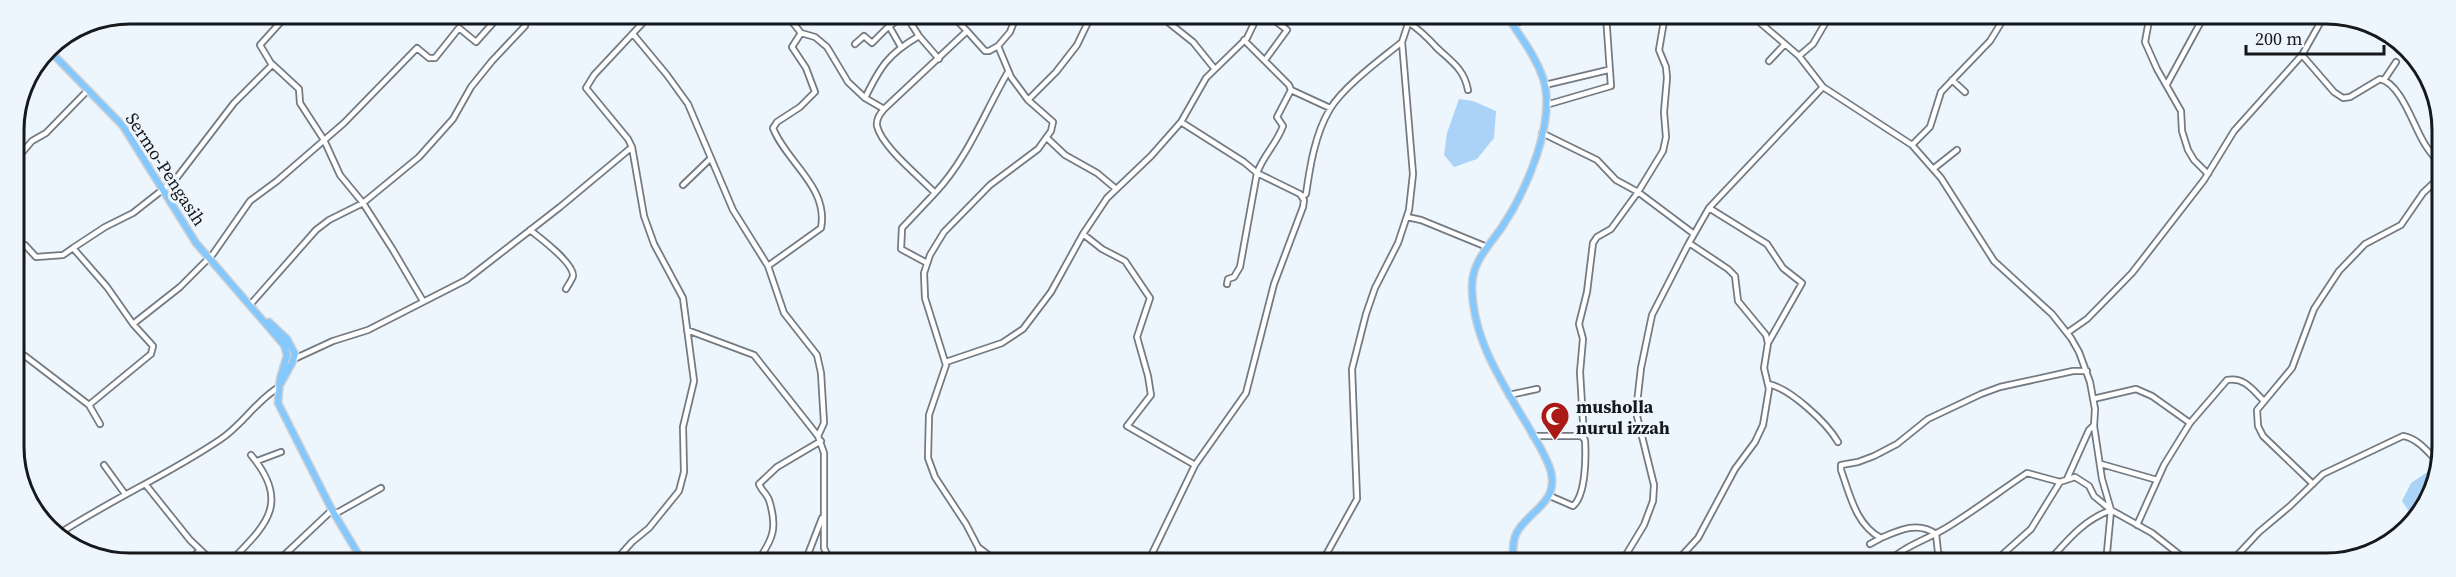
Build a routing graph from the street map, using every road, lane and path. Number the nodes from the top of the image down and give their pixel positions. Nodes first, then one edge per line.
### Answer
1 (279, 24) edge
2 (492, 24) edge
3 (642, 24) edge
4 (794, 24) edge
5 (892, 24) edge
6 (912, 24) edge
7 (960, 24) edge
8 (1013, 24) edge
9 (1087, 24) edge
10 (1171, 24) edge
11 (1255, 24) edge
12 (1279, 24) edge
13 (1407, 24) edge
14 (1411, 24) edge
15 (1512, 24) edge
16 (1606, 24) edge
17 (1663, 24) edge
18 (1762, 24) edge
19 (1824, 24) edge
20 (2000, 24) edge
21 (2148, 24) edge
22 (2200, 24) edge
23 (2319, 24) edge
24 (525, 26) dead end
25 (889, 26) junction
26 (967, 31) junction
27 (801, 33) junction
28 (633, 34) junction
29 (919, 36) junction
30 (1245, 40) junction
31 (1402, 42) junction
32 (855, 44) dead end
33 (1785, 44) junction
34 (999, 46) junction
35 (901, 47) junction
36 (2302, 55) junction
37 (54, 56) edge
38 (1799, 56) junction
39 (939, 59) junction
40 (1265, 60) junction
41 (1769, 61) dead end
42 (2396, 62) dead end
43 (272, 64) junction
44 (1214, 68) junction
45 (1608, 70) junction
46 (1008, 72) junction
47 (1952, 80) junction
48 (2384, 80) junction
49 (2167, 84) junction
50 (1545, 85) junction
51 (1823, 87) junction
52 (88, 90) junction
53 (1292, 90) junction
54 (1468, 90) dead end
55 (1965, 92) dead end
56 (865, 98) junction
57 (1028, 100) junction
58 (1546, 105) junction
59 (1330, 108) junction
60 (884, 109) junction
61 (1181, 122) junction
62 (1542, 133) junction
63 (1047, 138) junction
64 (324, 140) junction
65 (1912, 145) junction
66 (632, 147) junction
67 (24, 150) edge
68 (1957, 150) dead end
69 (2432, 154) edge
70 (711, 158) junction
71 (1933, 169) junction
72 (1257, 172) junction
73 (2208, 174) junction
74 (683, 185) dead end
75 (2432, 185) edge
76 (1115, 188) junction
77 (162, 190) junction
78 (1638, 192) junction
79 (935, 193) junction
80 (1302, 197) junction
81 (363, 203) junction
82 (1709, 208) junction
83 (1407, 217) junction
84 (530, 230) junction
85 (1083, 234) junction
86 (1694, 234) junction
87 (1689, 243) junction
88 (24, 245) edge
89 (1487, 247) junction
90 (73, 248) junction
91 (208, 258) junction
92 (927, 263) junction
93 (768, 266) junction
94 (1227, 284) dead end
95 (566, 289) dead end
96 (423, 301) junction
97 (252, 307) junction
98 (133, 324) junction
99 (687, 330) junction
100 (2067, 333) junction
101 (1768, 343) junction
102 (24, 356) edge
103 (294, 359) junction
104 (946, 362) junction
105 (2087, 371) junction
106 (1768, 384) junction
107 (279, 387) junction
108 (1537, 389) dead end
109 (1509, 394) junction
110 (2094, 399) junction
111 (2263, 400) junction
112 (89, 405) junction
113 (2190, 423) junction
114 (100, 424) dead end
115 (2094, 425) junction
116 (1533, 436) junction
117 (820, 438) junction
118 (1584, 438) junction
119 (1838, 442) dead end
120 (280, 452) dead end
121 (251, 455) dead end
122 (2432, 455) edge
123 (257, 461) junction
124 (2101, 464) junction
125 (104, 465) dead end
126 (1195, 465) junction
127 (2067, 479) junction
128 (2157, 480) junction
129 (2060, 482) junction
130 (2313, 484) junction
131 (146, 485) junction
132 (381, 488) dead end
133 (125, 494) junction
134 (1550, 496) junction
135 (2111, 510) junction
136 (334, 512) junction
137 (824, 512) junction
138 (2137, 525) junction
139 (65, 530) edge
140 (1936, 534) junction
141 (1881, 538) junction
142 (1870, 544) dead end
143 (978, 547) junction
144 (200, 550) junction
145 (197, 553) edge
146 (204, 553) edge
147 (239, 553) edge
148 (287, 553) edge
149 (358, 553) edge
150 (622, 553) edge
151 (763, 553) edge
152 (808, 553) edge
153 (826, 553) edge
154 (980, 553) edge
155 (986, 553) edge
156 (1152, 553) edge
157 (1327, 553) edge
158 (1513, 553) edge
159 (1627, 553) edge
160 (1684, 553) edge
161 (1897, 553) edge
162 (1939, 553) edge
163 (2004, 553) edge
164 (2056, 553) edge
165 (2107, 553) edge
166 (2177, 553) edge
167 (2239, 553) edge

1 - 43 street
2 - 64 street
3 - 28 street
4 - 27 street
5 - 25 street
6 - 29 street
7 - 26 street
8 - 34 street
9 - 57 street
10 - 44 street
11 - 30 street
12 - 40 street
13 - 31 street
14 - 54 street
15 - 50 main road
16 - 45 street
17 - 78 street
18 - 33 street
19 - 38 street
20 - 47 street
21 - 49 street
22 - 49 street
23 - 36 street
24 - 81 street
25 - 32 street
25 - 35 street
26 - 34 street
26 - 39 street
27 - 56 street
27 - 93 street
28 - 66 street
28 - 70 street
29 - 35 street
29 - 39 street
30 - 40 street
30 - 44 street
31 - 59 street
31 - 83 street
33 - 38 street
33 - 41 street
34 - 46 street
35 - 56 street
36 - 48 street
36 - 73 street
37 - 52 main road, Sermo-Pengasih
38 - 51 street
39 - 60 street
40 - 53 street
42 - 48 street
43 - 64 street
43 - 77 street
44 - 61 street
45 - 50 street
45 - 58 street
46 - 57 street
46 - 79 street
47 - 55 street
47 - 65 street
48 - 69 street
49 - 73 street
50 - 58 main road
51 - 65 street
51 - 82 street
52 - 67 street
52 - 77 main road, Sermo-Pengasih
53 - 59 street
53 - 72 street
56 - 60 street
57 - 63 street
58 - 62 main road
59 - 80 street
60 - 79 street
61 - 72 street
61 - 76 street
62 - 78 street
62 - 89 main road
63 - 76 street
63 - 92 street
64 - 81 street
64 - 91 street
65 - 71 street
66 - 84 street
66 - 99 street
68 - 71 street
70 - 74 street
70 - 93 street
71 - 100 street
72 - 80 street
72 - 94 street
73 - 100 street
75 - 111 street
76 - 85 street
77 - 90 street
77 - 91 main road, Sermo-Pengasih
78 - 86 street
78 - 118 street
79 - 92 street
80 - 126 street
81 - 96 street
81 - 97 street
82 - 86 street
82 - 101 street
83 - 89 street
83 - 157 street
84 - 95 street
84 - 96 street
85 - 104 street
85 - 126 street
86 - 87 street
87 - 101 street
87 - 159 street
88 - 90 street
89 - 109 main road
90 - 98 street
91 - 97 main road, Sermo-Pengasih
91 - 98 street
92 - 104 street
93 - 117 street
96 - 103 street
97 - 103 main road, Sermo-Pengasih
97 - 107 main road, Sermo-Pengasih
98 - 112 street
99 - 117 street
99 - 150 street
100 - 105 street
101 - 106 street
102 - 112 street
103 - 107 main road
104 - 143 street
105 - 110 street
105 - 141 street
106 - 119 street
106 - 160 street
107 - 131 street
107 - 136 main road, Sermo-Pengasih
108 - 109 street
109 - 116 main road
110 - 113 street
110 - 115 street
111 - 113 street
111 - 130 street
112 - 114 street
113 - 128 street
115 - 124 street
115 - 127 street
116 - 118 street
116 - 134 main road
117 - 137 street
117 - 151 street
118 - 134 street
120 - 123 street
121 - 123 street
122 - 130 street
123 - 147 street
124 - 128 street
124 - 135 street
125 - 133 street
126 - 156 street
127 - 129 street
127 - 135 street
128 - 138 street
129 - 140 street
129 - 163 street
130 - 167 street
131 - 133 street
131 - 144 street
132 - 136 street
133 - 139 street
134 - 158 main road
135 - 138 street
135 - 164 street
135 - 165 street
136 - 148 street
136 - 149 main road, Sermo-Pengasih
137 - 152 street
137 - 153 street
138 - 166 street
140 - 141 street
140 - 161 street
140 - 162 street
141 - 142 street
143 - 154 street
143 - 155 street
144 - 145 street
144 - 146 street

